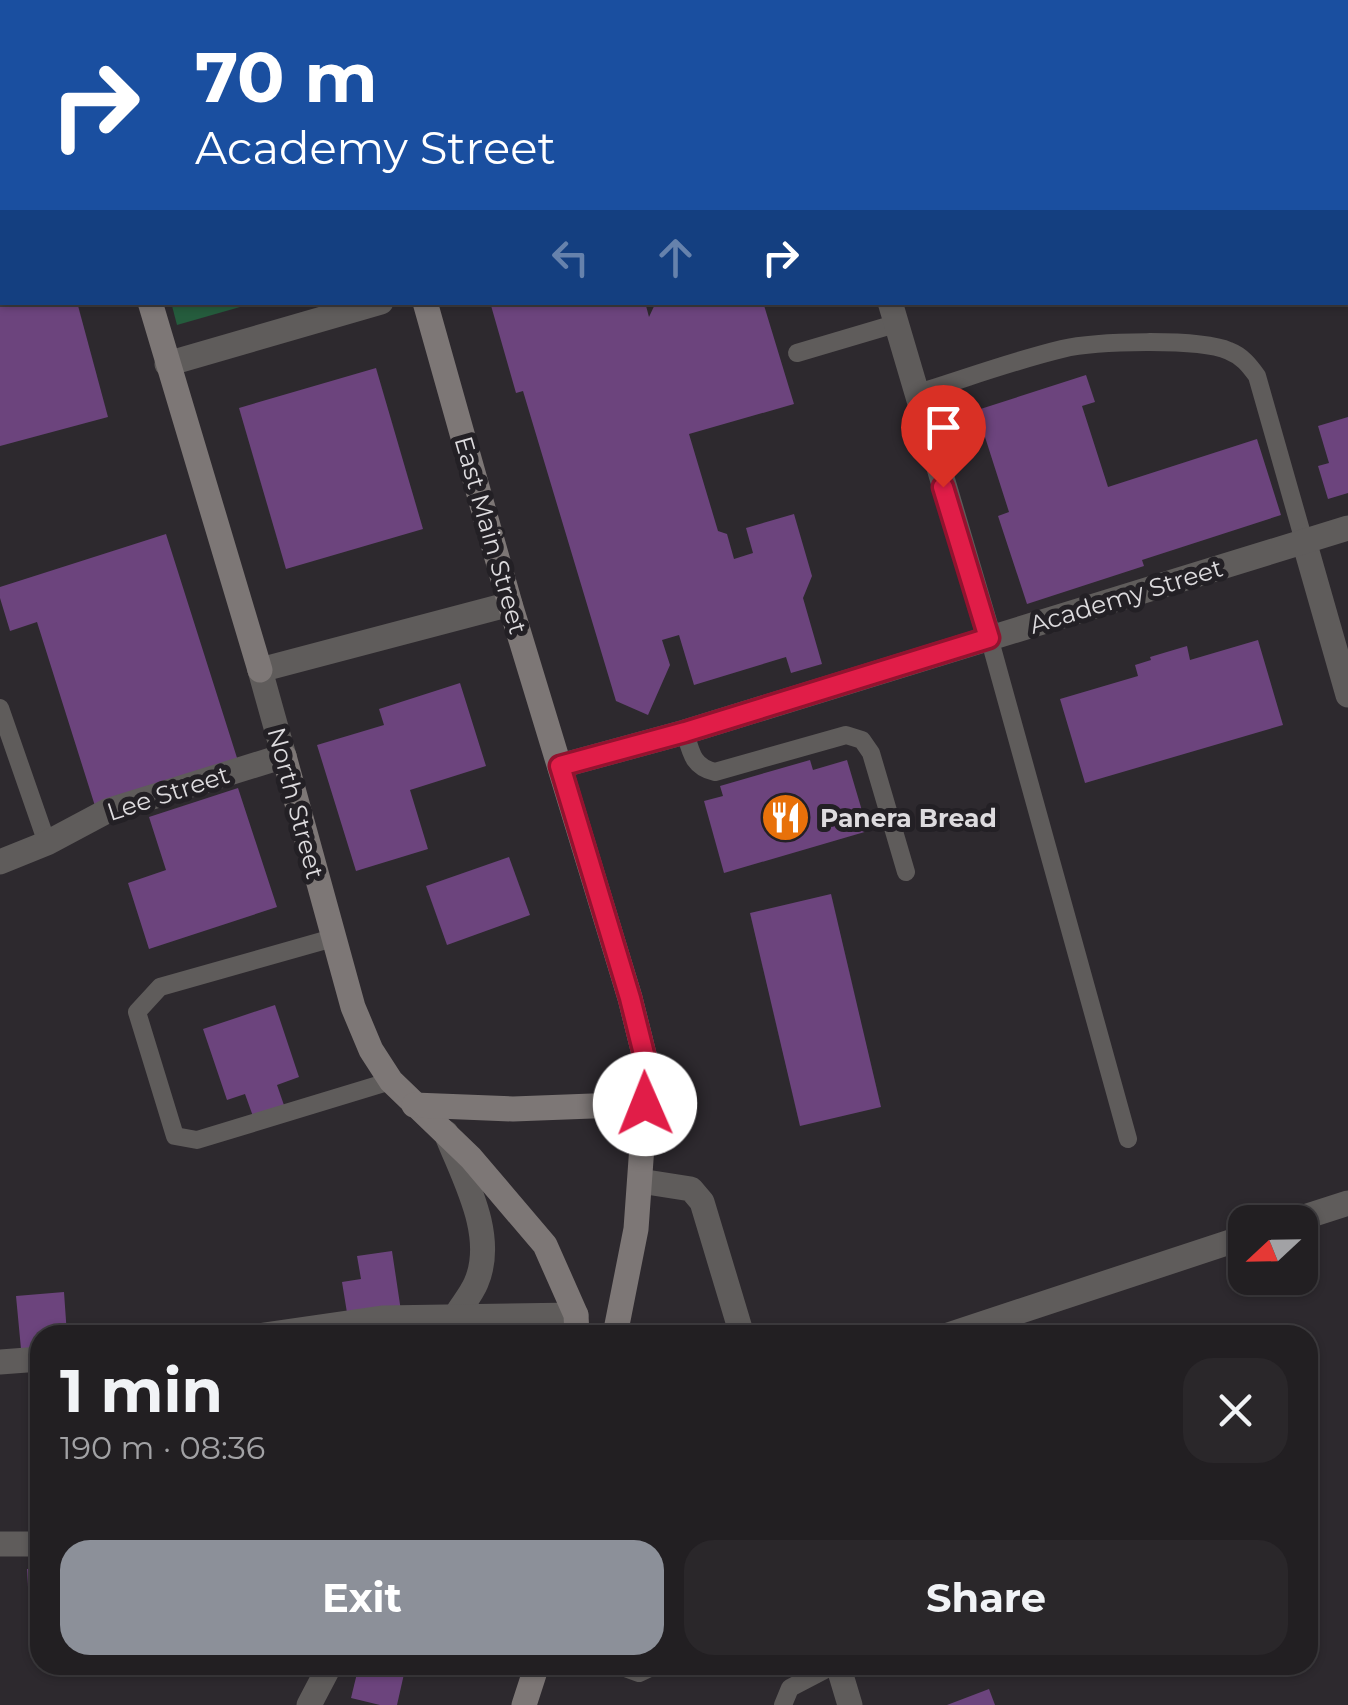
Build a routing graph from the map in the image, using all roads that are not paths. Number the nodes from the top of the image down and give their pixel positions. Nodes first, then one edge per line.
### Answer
1 (151, 305) edge
2 (371, 305) edge
3 (426, 305) edge
4 (892, 313) edge
5 (797, 353) dead end
6 (168, 364) junction
7 (915, 394) junction
8 (1348, 528) edge
9 (1304, 542) junction
10 (510, 604) junction
11 (989, 638) junction
12 (260, 670) junction
13 (1348, 695) edge
14 (0, 708) edge
15 (685, 732) junction
16 (284, 756) junction
17 (560, 766) junction
18 (47, 843) junction
19 (0, 862) edge
20 (906, 872) dead end
21 (333, 938) junction
22 (391, 1081) junction
23 (645, 1104) junction
24 (414, 1105) junction
25 (444, 1128) junction
26 (1128, 1138) dead end
27 (640, 1181) junction
28 (1348, 1203) edge
29 (1318, 1213) edge
30 (1228, 1243) edge
31 (455, 1316) junction
32 (396, 1325) edge
33 (576, 1325) edge
34 (617, 1325) edge
35 (739, 1325) edge
36 (978, 1325) edge
37 (30, 1360) edge
38 (0, 1362) edge
39 (0, 1544) edge
40 (30, 1544) edge
41 (325, 1675) edge
42 (534, 1675) edge
43 (816, 1675) edge
44 (840, 1675) edge
45 (309, 1705) edge
46 (524, 1705) edge
47 (784, 1705) edge
48 (850, 1705) edge

1 - 6 main road, North Street
2 - 6 street
3 - 10 main road, East Main Street
4 - 5 lane
4 - 7 street
6 - 12 main road, North Street
7 - 9 lane
7 - 11 street
8 - 9 street, Academy Street
9 - 11 street, Academy Street
9 - 13 street
10 - 12 street
10 - 17 main road, East Main Street
11 - 15 street, Academy Street
11 - 26 lane
12 - 16 street, North Street
14 - 18 lane
15 - 17 street, Academy Street
15 - 20 lane
16 - 18 street, Lee Street
16 - 21 main road, North Street
17 - 23 main road, East Main Street
18 - 19 street, Lee Street
21 - 22 main road, North Street
21 - 22 lane
22 - 24 main road, North Street
23 - 24 main road
23 - 27 main road, East Main Street
24 - 25 main road, North Street
25 - 31 street
25 - 33 main road, North Street
27 - 34 main road, East Main Street
27 - 35 street
28 - 29 street
30 - 36 street
31 - 32 street
31 - 33 street
37 - 38 street
39 - 40 street
41 - 45 street
42 - 46 main road
43 - 47 lane
44 - 48 street

